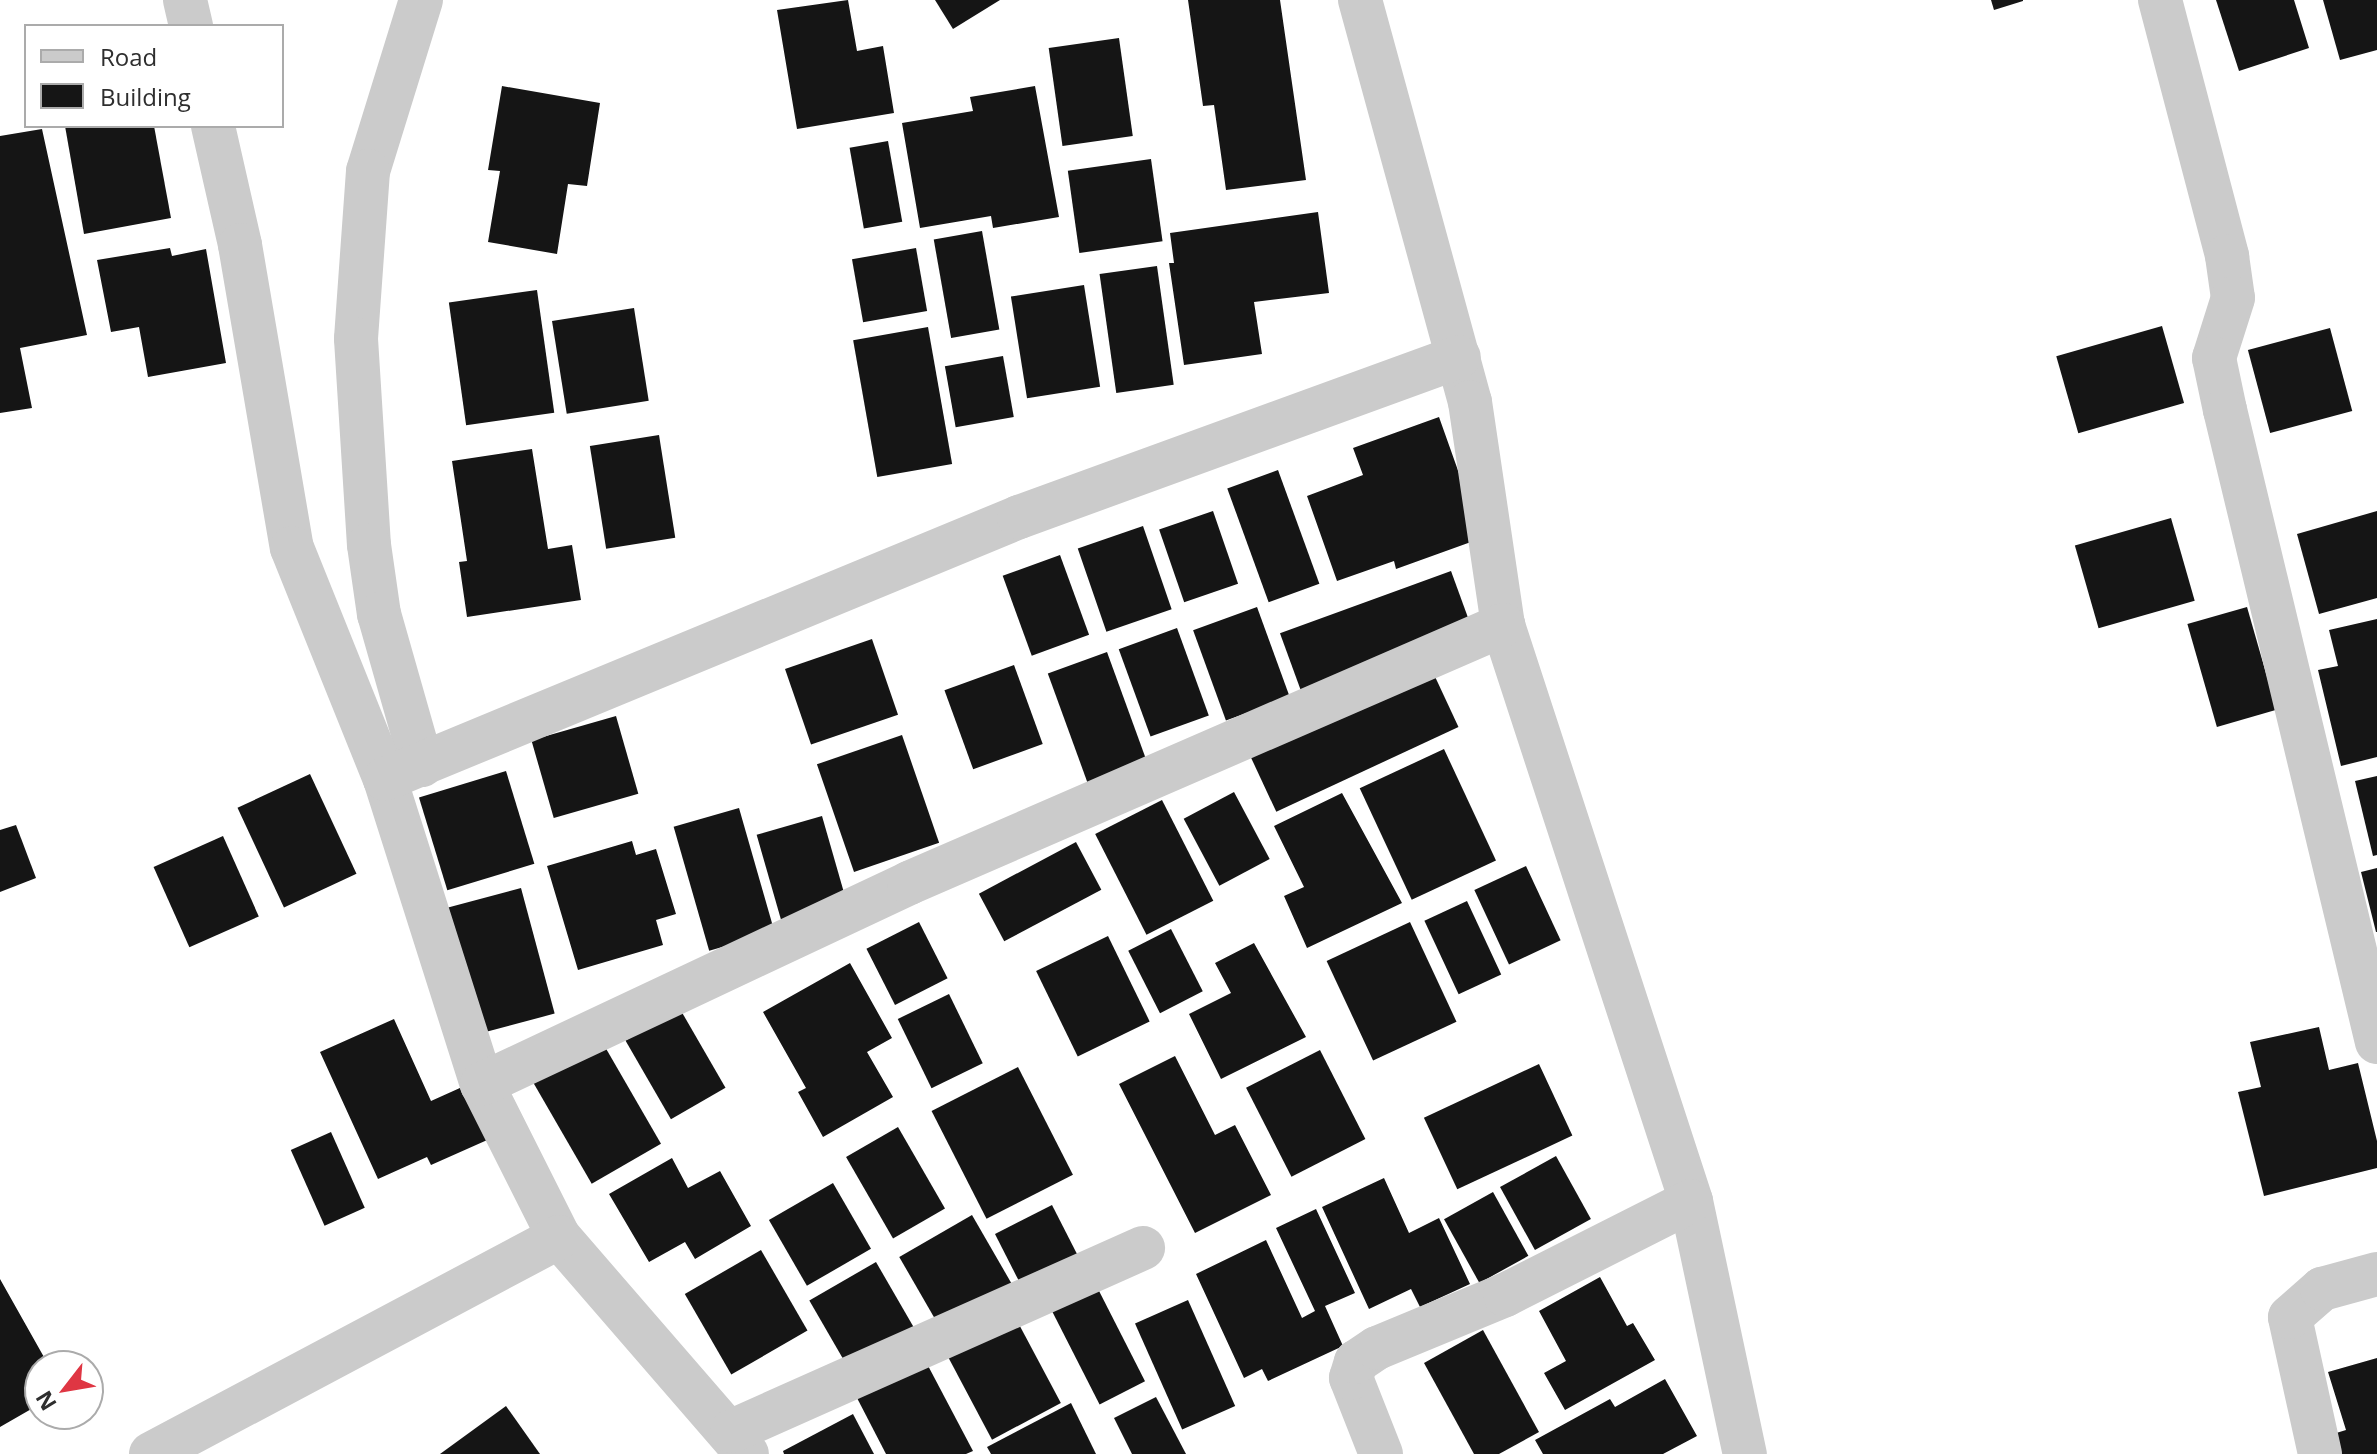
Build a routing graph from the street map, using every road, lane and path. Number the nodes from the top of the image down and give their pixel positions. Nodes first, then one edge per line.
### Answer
1 (185, 0) edge
2 (421, 0) edge
3 (1360, 0) edge
4 (2160, 0) edge
5 (191, 24) edge
6 (213, 128) edge
7 (1459, 357) junction
8 (292, 548) junction
9 (379, 614) junction
10 (1503, 625) junction
11 (403, 772) junction
12 (2377, 1042) edge
13 (482, 1084) junction
14 (1691, 1201) junction
15 (559, 1237) junction
16 (1143, 1248) dead end
17 (2377, 1274) edge
18 (740, 1443) edge
19 (151, 1454) edge
20 (1381, 1454) edge
21 (1745, 1454) edge
22 (2320, 1454) edge

1 - 5 street
2 - 9 street
3 - 7 street
4 - 12 street
6 - 8 street
7 - 10 street
7 - 11 street
8 - 9 street
8 - 11 street
9 - 11 street
10 - 13 street
10 - 14 street
11 - 13 street
13 - 15 street
14 - 20 street
14 - 21 street
15 - 18 street
15 - 19 street
16 - 18 street
17 - 22 street

